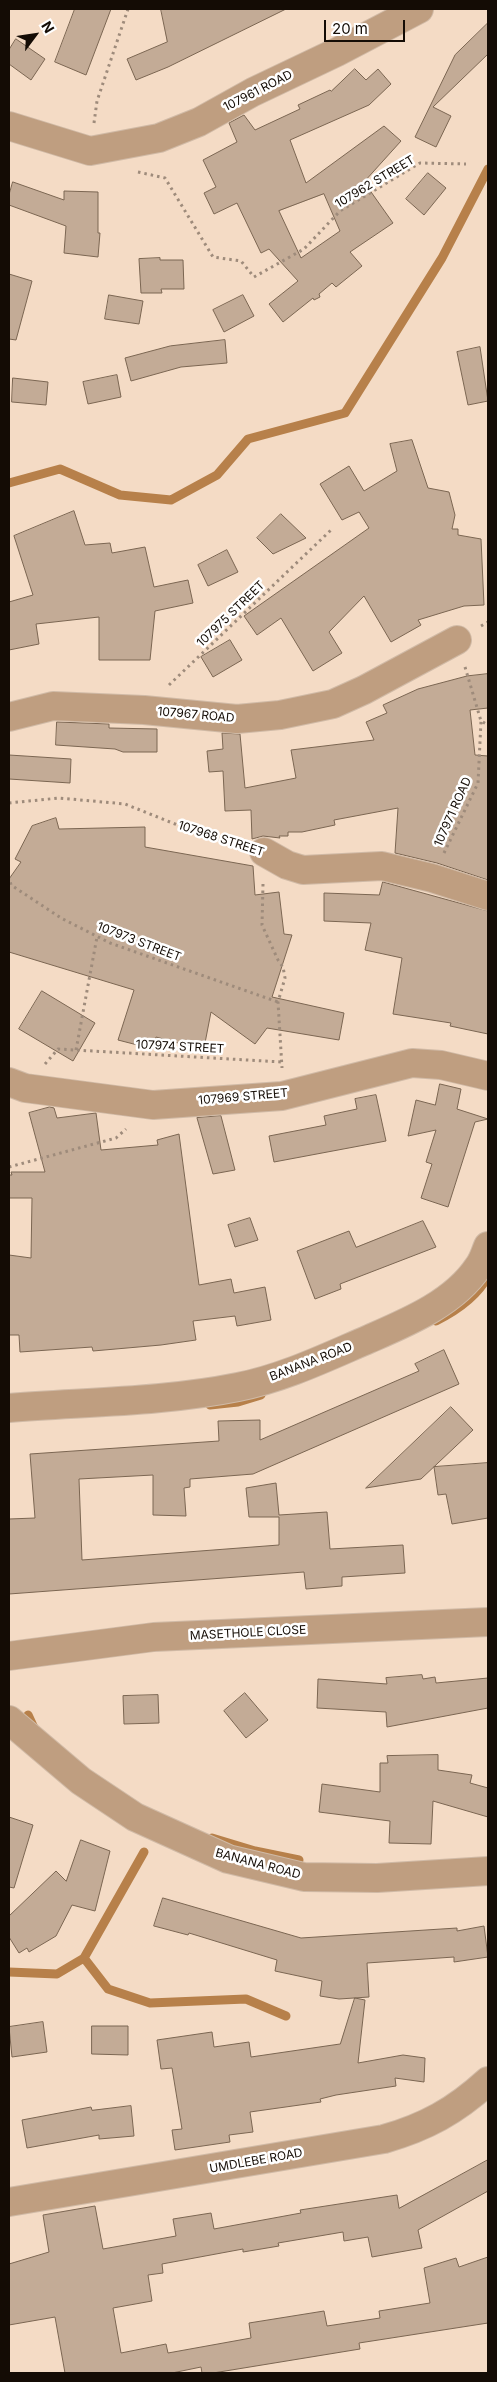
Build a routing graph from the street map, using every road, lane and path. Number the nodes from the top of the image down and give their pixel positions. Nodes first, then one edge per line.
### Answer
1 (128, 9) edge
2 (419, 9) edge
3 (9, 126) edge
4 (90, 151) junction
5 (466, 164) dead end
6 (137, 172) dead end
7 (331, 530) dead end
8 (457, 640) joint
9 (144, 710) junction
10 (9, 716) edge
11 (481, 722) junction
12 (488, 724) edge
13 (9, 804) edge
14 (264, 852) junction
15 (9, 876) edge
16 (432, 878) junction
17 (488, 896) edge
18 (97, 936) junction
19 (278, 1002) junction
20 (76, 1050) junction
21 (282, 1062) junction
22 (488, 1076) edge
23 (17, 1085) edge
24 (282, 1096) junction
25 (153, 1105) junction
26 (9, 1167) edge
27 (488, 1246) edge
28 (9, 1408) edge
29 (488, 1622) edge
30 (9, 1656) edge
31 (9, 1720) edge
32 (488, 1871) edge
33 (488, 2081) edge
34 (9, 2202) edge

1 - 4 path
2 - 4 street, 107961 ROAD
3 - 4 street, 107961 ROAD
5 - 6 path, 107962 STREET
7 - 9 path, 107975 STREET
8 - 9 street, 107967 ROAD
8 - 11 path, 107971 ROAD
9 - 10 street, 107967 ROAD
11 - 12 path
11 - 16 path, 107971 ROAD
13 - 14 path, 107968 STREET
14 - 16 street, 107968 STREET
14 - 19 path
15 - 18 path, 107973 STREET
16 - 17 street, 107968 STREET
18 - 19 path, 107973 STREET
18 - 20 path
19 - 21 path
20 - 21 path, 107974 STREET
20 - 23 path, 107974 STREET
21 - 24 path
22 - 24 street, 107969 STREET
23 - 25 street, 107969 STREET
24 - 25 street, 107969 STREET
25 - 26 path
27 - 28 street, BANANA ROAD
29 - 30 street, MASETHOLE CLOSE
31 - 32 street, BANANA ROAD
33 - 34 street, UMDLEBE ROAD

